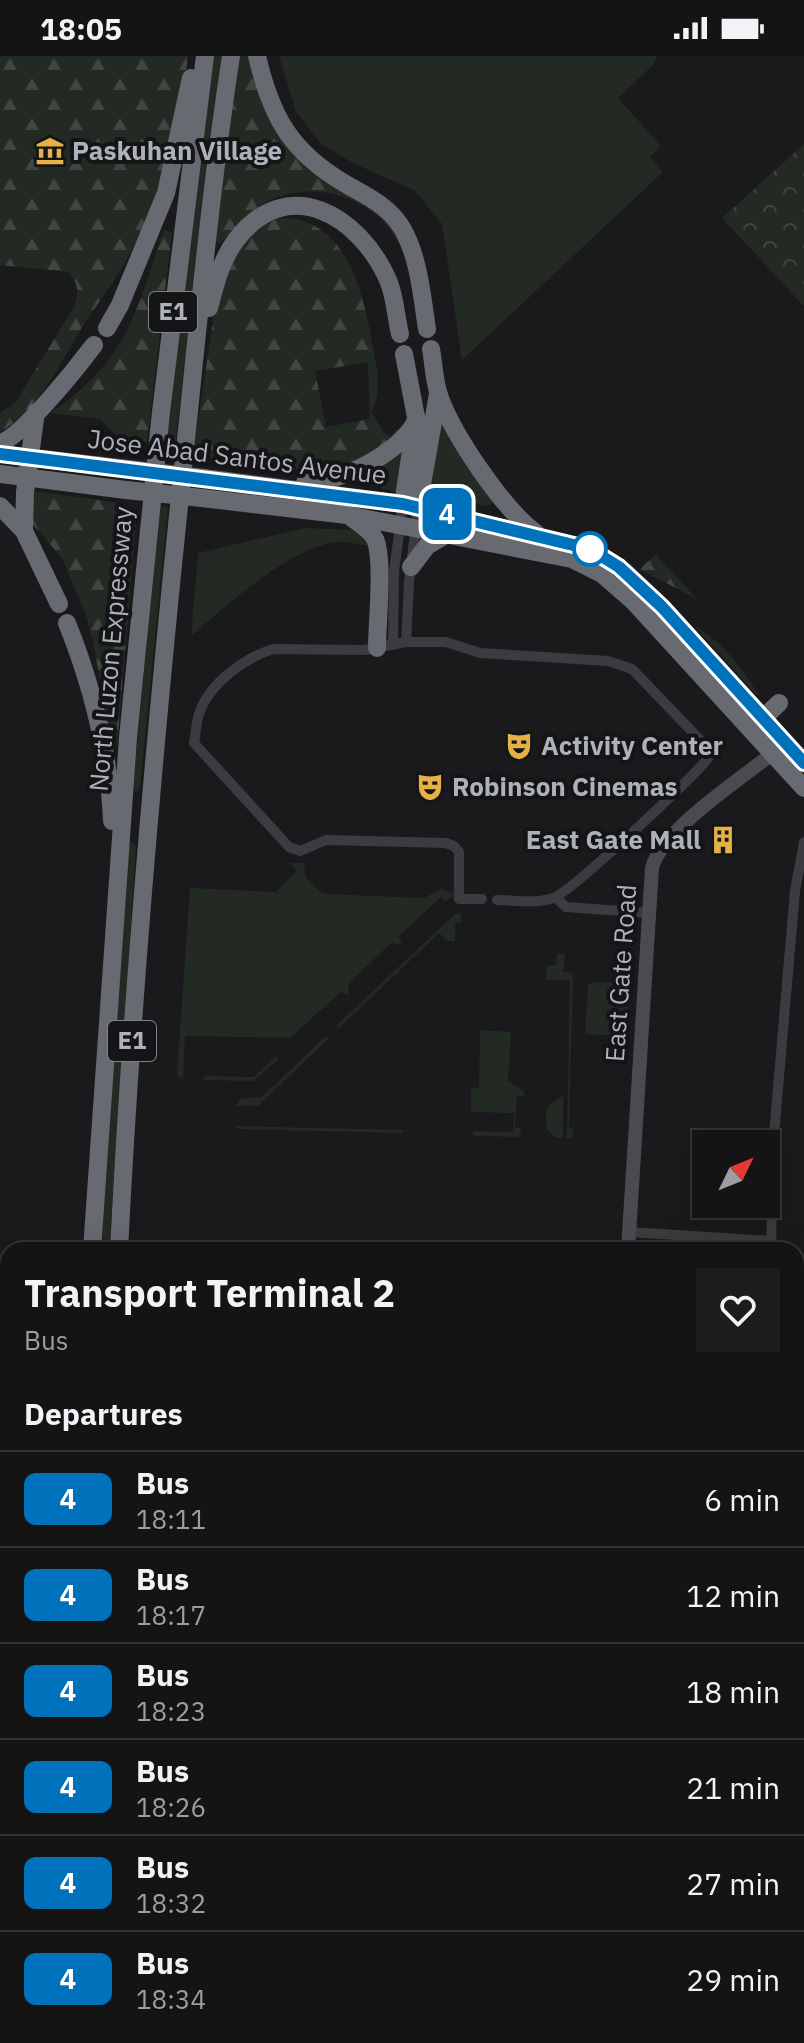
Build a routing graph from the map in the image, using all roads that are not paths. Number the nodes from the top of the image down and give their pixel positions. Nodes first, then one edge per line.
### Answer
1 (196, 56) edge
2 (205, 56) edge
3 (231, 56) edge
4 (257, 56) edge
5 (107, 328) dead end
6 (427, 329) dead end
7 (400, 334) dead end
8 (94, 345) dead end
9 (431, 349) dead end
10 (404, 354) dead end
11 (192, 377) junction
12 (438, 394) junction
13 (29, 419) junction
14 (415, 423) junction
15 (1, 443) edge
16 (26, 457) junction
17 (0, 474) edge
18 (29, 477) junction
19 (256, 485) junction
20 (0, 506) edge
21 (410, 506) junction
22 (347, 515) junction
23 (407, 526) junction
24 (24, 531) junction
25 (447, 534) junction
26 (540, 536) junction
27 (411, 567) junction
28 (59, 604) dead end
29 (67, 623) dead end
30 (665, 636) junction
31 (406, 642) junction
32 (385, 647) junction
33 (779, 703) dead end
34 (760, 721) junction
35 (772, 754) junction
36 (804, 763) edge
37 (804, 776) edge
38 (804, 788) edge
39 (804, 842) edge
40 (556, 898) junction
41 (482, 899) dead end
42 (497, 900) dead end
43 (114, 908) junction
44 (649, 913) junction
45 (629, 1232) junction
46 (93, 1242) edge
47 (120, 1242) edge
48 (628, 1242) edge
49 (738, 1242) edge
50 (771, 1242) edge

1 - 5 highway
2 - 43 highway, North Luzon Expressway / E1
3 - 11 highway, North Luzon Expressway / E1
4 - 6 highway
7 - 11 highway
8 - 13 highway
9 - 12 highway
10 - 14 highway
11 - 47 highway, North Luzon Expressway / E1
12 - 21 highway
12 - 26 highway
13 - 15 highway
13 - 16 highway
14 - 19 highway
14 - 21 highway
15 - 16 highway, Jose Abad Santos Avenue
16 - 18 highway
16 - 19 highway, Jose Abad Santos Avenue, bridge
17 - 18 highway, Jose Abad Santos Avenue
18 - 22 highway, Jose Abad Santos Avenue, bridge
18 - 24 highway
19 - 21 highway, Jose Abad Santos Avenue
20 - 24 highway
21 - 23 street
21 - 23 street
21 - 26 highway, Jose Abad Santos Avenue
22 - 23 highway, Jose Abad Santos Avenue
22 - 32 highway
23 - 25 highway, Jose Abad Santos Avenue
23 - 27 street
23 - 32 street
24 - 28 highway
25 - 27 highway
25 - 30 highway, Jose Abad Santos Avenue
26 - 34 highway, Jose Abad Santos Avenue
27 - 31 street
29 - 43 highway
30 - 34 highway
30 - 35 highway, Jose Abad Santos Avenue
31 - 32 street
31 - 40 street
32 - 41 street
33 - 34 highway
34 - 36 highway, Jose Abad Santos Avenue
34 - 37 highway
35 - 38 highway, Jose Abad Santos Avenue
35 - 44 street, East Gate Road
39 - 50 street
40 - 42 street
40 - 44 street
43 - 46 highway, North Luzon Expressway / E1
44 - 45 street, East Gate Road
45 - 48 street, East Gate Road
45 - 49 street

